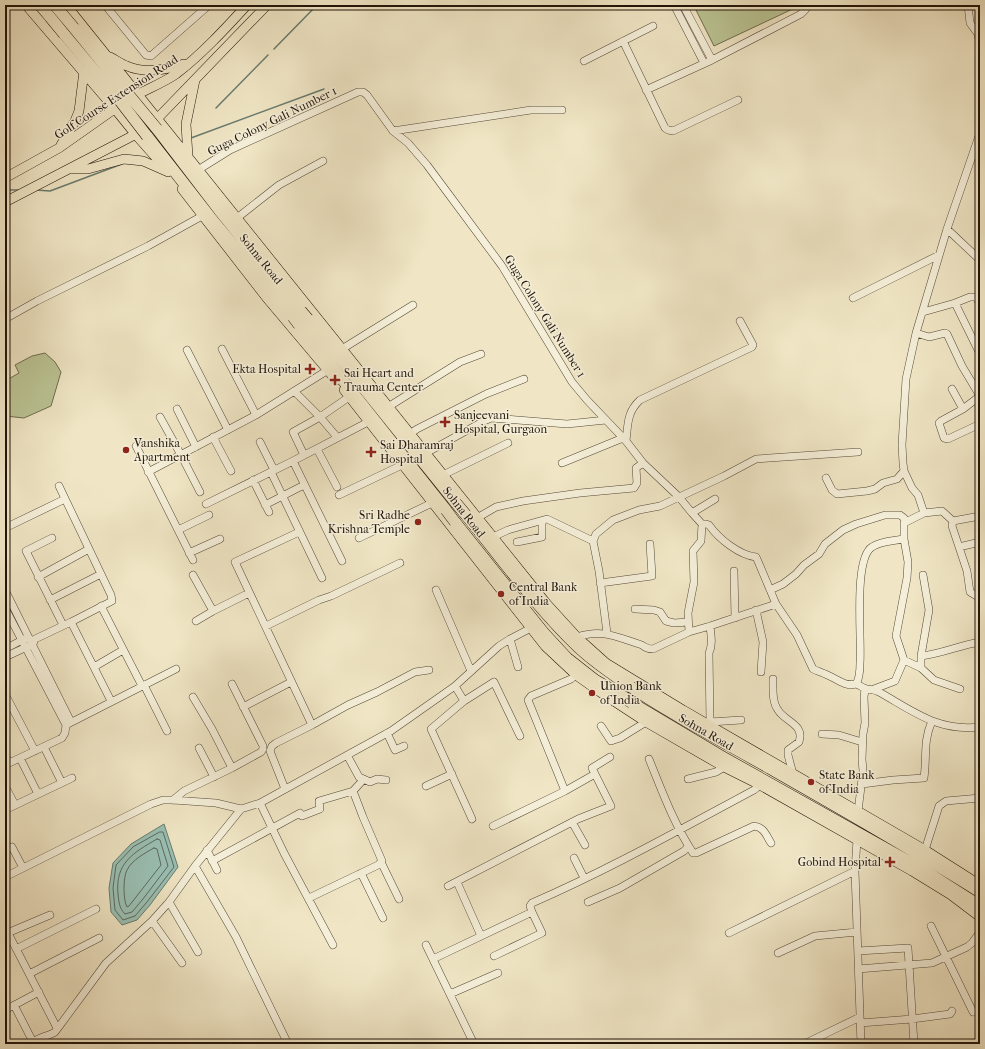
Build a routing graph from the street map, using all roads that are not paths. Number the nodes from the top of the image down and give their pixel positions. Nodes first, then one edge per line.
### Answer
1 (26, 5) edge
2 (40, 5) edge
3 (105, 5) edge
4 (209, 5) edge
5 (247, 5) edge
6 (266, 5) edge
7 (674, 5) edge
8 (683, 5) edge
9 (805, 5) edge
10 (968, 5) edge
11 (60, 10) edge
12 (653, 26) dead end
13 (49, 31) junction
14 (623, 41) junction
15 (980, 45) edge
16 (104, 53) junction
17 (584, 60) dead end
18 (712, 60) junction
19 (189, 63) junction
20 (704, 63) junction
21 (84, 71) junction
22 (195, 80) junction
23 (646, 90) junction
24 (125, 99) junction
25 (738, 100) dead end
26 (562, 110) dead end
27 (158, 125) junction
28 (393, 131) junction
29 (980, 132) edge
30 (136, 135) junction
31 (59, 148) junction
32 (188, 157) junction
33 (323, 161) dead end
34 (71, 169) junction
35 (198, 170) junction
36 (170, 173) junction
37 (5, 178) edge
38 (5, 202) edge
39 (202, 216) junction
40 (237, 218) junction
41 (947, 229) junction
42 (940, 255) junction
43 (980, 260) edge
44 (853, 298) dead end
45 (955, 303) junction
46 (980, 303) edge
47 (413, 305) dead end
48 (923, 312) junction
49 (300, 318) junction
50 (5, 319) edge
51 (740, 321) dead end
52 (916, 333) junction
53 (222, 349) dead end
54 (342, 349) junction
55 (187, 350) dead end
56 (481, 354) dead end
57 (980, 354) edge
58 (328, 370) junction
59 (524, 379) dead end
60 (980, 380) edge
61 (974, 384) junction
62 (952, 389) dead end
63 (294, 391) junction
64 (980, 396) edge
65 (349, 397) junction
66 (388, 407) junction
67 (177, 409) dead end
68 (963, 409) junction
69 (256, 415) junction
70 (320, 417) junction
71 (160, 418) dead end
72 (606, 420) junction
73 (368, 422) junction
74 (979, 427) edge
75 (228, 430) junction
76 (410, 434) junction
77 (213, 437) junction
78 (337, 437) junction
79 (625, 439) junction
80 (260, 442) dead end
81 (508, 443) dead end
82 (136, 446) dead end
83 (196, 447) junction
84 (317, 448) junction
85 (858, 452) dead end
86 (426, 453) junction
87 (181, 455) junction
88 (304, 455) junction
89 (293, 461) junction
90 (562, 463) dead end
91 (643, 463) junction
92 (402, 465) junction
93 (231, 471) dead end
94 (272, 471) junction
95 (904, 471) junction
96 (148, 472) junction
97 (443, 475) junction
98 (826, 478) dead end
99 (253, 480) junction
100 (304, 485) junction
101 (60, 486) dead end
102 (337, 487) dead end
103 (200, 492) dead end
104 (339, 495) dead end
105 (282, 496) junction
106 (679, 497) junction
107 (65, 499) junction
108 (715, 499) dead end
109 (432, 503) junction
110 (206, 504) dead end
111 (265, 505) junction
112 (463, 507) junction
113 (269, 512) dead end
114 (692, 513) junction
115 (924, 513) junction
116 (209, 515) dead end
117 (980, 516) edge
118 (449, 517) junction
119 (477, 518) junction
120 (542, 521) junction
121 (953, 521) junction
122 (905, 522) junction
123 (702, 524) junction
124 (5, 528) edge
125 (178, 530) junction
126 (299, 532) junction
127 (493, 537) junction
128 (52, 538) dead end
129 (359, 538) dead end
130 (220, 539) dead end
131 (904, 539) junction
132 (592, 541) junction
133 (517, 542) dead end
134 (980, 542) edge
135 (650, 544) dead end
136 (959, 547) junction
137 (89, 549) junction
138 (190, 553) junction
139 (193, 560) dead end
140 (342, 561) dead end
141 (400, 563) dead end
142 (734, 571) dead end
143 (101, 574) junction
144 (193, 574) dead end
145 (923, 575) dead end
146 (38, 577) junction
147 (322, 578) dead end
148 (600, 582) junction
149 (5, 590) edge
150 (436, 590) dead end
151 (770, 590) junction
152 (250, 593) junction
153 (980, 598) edge
154 (50, 600) junction
155 (776, 604) junction
156 (101, 606) junction
157 (5, 608) edge
158 (635, 609) dead end
159 (756, 610) junction
160 (213, 611) junction
161 (735, 618) junction
162 (196, 621) dead end
163 (71, 622) junction
164 (688, 622) junction
165 (63, 625) junction
166 (266, 626) junction
167 (710, 626) junction
168 (531, 628) junction
169 (688, 632) junction
170 (607, 633) junction
171 (576, 637) junction
172 (510, 639) junction
173 (29, 640) junction
174 (980, 642) edge
175 (25, 648) junction
176 (5, 649) edge
177 (123, 650) junction
178 (921, 656) junction
179 (5, 657) edge
180 (904, 660) junction
181 (94, 667) junction
182 (518, 667) dead end
183 (921, 668) junction
184 (176, 669) dead end
185 (429, 670) dead end
186 (471, 671) junction
187 (761, 672) dead end
188 (576, 675) junction
189 (773, 679) dead end
190 (291, 682) junction
191 (232, 684) dead end
192 (856, 684) junction
193 (143, 686) junction
194 (455, 686) junction
195 (636, 688) junction
196 (865, 688) junction
197 (874, 689) junction
198 (960, 689) dead end
199 (5, 695) edge
200 (193, 697) dead end
201 (464, 700) junction
202 (111, 701) junction
203 (626, 702) junction
204 (243, 707) junction
205 (741, 720) dead end
206 (932, 721) junction
207 (646, 722) junction
208 (69, 723) junction
209 (709, 724) junction
210 (312, 725) junction
211 (601, 726) dead end
212 (980, 727) edge
213 (167, 732) dead end
214 (387, 733) junction
215 (822, 734) dead end
216 (520, 736) dead end
217 (862, 742) junction
218 (404, 746) dead end
219 (44, 747) junction
220 (199, 748) dead end
221 (35, 751) junction
222 (5, 755) edge
223 (347, 755) junction
224 (610, 757) dead end
225 (20, 758) junction
226 (650, 759) dead end
227 (7, 764) edge
228 (724, 767) junction
229 (232, 768) junction
230 (452, 774) junction
231 (595, 774) junction
232 (793, 774) junction
233 (214, 777) junction
234 (72, 778) dead end
235 (688, 779) dead end
236 (363, 780) junction
237 (386, 780) dead end
238 (62, 783) junction
239 (862, 784) junction
240 (760, 785) junction
241 (5, 786) edge
242 (426, 786) dead end
243 (285, 789) junction
244 (353, 791) junction
245 (565, 791) junction
246 (38, 794) junction
247 (980, 798) edge
248 (173, 800) junction
249 (260, 803) junction
250 (15, 805) junction
251 (241, 809) junction
252 (5, 810) edge
253 (858, 811) junction
254 (472, 819) dead end
255 (572, 822) junction
256 (493, 826) dead end
257 (272, 829) junction
258 (680, 830) junction
259 (857, 840) junction
260 (771, 843) dead end
261 (585, 845) dead end
262 (12, 847) dead end
263 (688, 847) junction
264 (207, 850) junction
265 (925, 850) junction
266 (574, 858) dead end
267 (212, 861) junction
268 (381, 862) junction
269 (195, 866) junction
270 (23, 868) junction
271 (217, 870) dead end
272 (855, 871) junction
273 (361, 873) junction
274 (5, 877) edge
275 (584, 878) junction
276 (457, 882) junction
277 (980, 885) edge
278 (448, 886) dead end
279 (980, 892) edge
280 (309, 898) junction
281 (399, 899) dead end
282 (169, 902) junction
283 (588, 902) dead end
284 (980, 906) edge
285 (96, 909) dead end
286 (532, 912) junction
287 (50, 915) dead end
288 (980, 916) edge
289 (383, 918) dead end
290 (152, 921) junction
291 (930, 926) dead end
292 (857, 932) junction
293 (980, 932) edge
294 (7, 933) edge
295 (729, 933) dead end
296 (481, 936) junction
297 (99, 938) dead end
298 (333, 945) dead end
299 (426, 945) dead end
300 (16, 949) junction
301 (858, 951) junction
302 (198, 952) dead end
303 (778, 953) dead end
304 (494, 956) dead end
305 (945, 957) junction
306 (433, 959) junction
307 (182, 963) dead end
308 (909, 965) junction
309 (858, 969) junction
310 (498, 972) dead end
311 (29, 974) junction
312 (39, 992) junction
313 (450, 994) junction
314 (14, 1005) junction
315 (5, 1010) edge
316 (952, 1011) dead end
317 (973, 1012) dead end
318 (912, 1019) junction
319 (860, 1020) junction
320 (57, 1028) junction
321 (32, 1043) edge
322 (288, 1044) edge
323 (474, 1044) edge
324 (804, 1044) edge
325 (861, 1044) edge
326 (914, 1044) edge

1 - 13 main road
2 - 11 highway, Sohna Road
3 - 4 street
5 - 19 main road, Golf Course Extension Road
6 - 22 main road
7 - 20 street
8 - 18 street
9 - 18 street
10 - 15 street
11 - 13 main road
11 - 16 main road
11 - 24 highway, Sohna Road, bridge
12 - 14 street
13 - 21 main road
14 - 17 street
14 - 23 street
16 - 19 main road
16 - 24 main road
18 - 20 street
19 - 24 main road, Golf Course Extension Road
20 - 23 street
21 - 24 main road
21 - 31 main road
22 - 27 main road
22 - 32 main road
23 - 25 street
24 - 27 highway, Sohna Road, bridge
24 - 30 main road
24 - 31 main road, Golf Course Extension Road
24 - 49 highway, Sohna Road, bridge
26 - 28 street
27 - 30 main road
27 - 32 main road
27 - 49 highway, Sohna Road
28 - 35 street, Guga Colony Gali Number 1
28 - 72 street, Guga Colony Gali Number 1
29 - 41 street
30 - 34 main road
30 - 36 main road
31 - 37 main road, Golf Course Extension Road
32 - 35 main road
33 - 40 street
34 - 36 main road
34 - 38 main road
35 - 40 main road
36 - 39 main road
39 - 49 main road
39 - 50 street
40 - 49 main road
41 - 42 street
41 - 43 street
42 - 44 street
42 - 48 street
45 - 46 street
45 - 48 street
45 - 57 street
47 - 54 street
48 - 52 street
49 - 54 main road
49 - 58 main road
49 - 112 highway, Sohna Road
49 - 118 highway, Sohna Road
51 - 79 street
52 - 61 street
52 - 95 street
53 - 69 street
54 - 66 main road
55 - 75 street
56 - 66 street
58 - 63 street
58 - 65 main road
59 - 76 street
60 - 61 street
61 - 64 street
62 - 68 street
63 - 69 street
63 - 70 street
64 - 68 street
65 - 70 street
65 - 73 main road
66 - 76 main road
67 - 83 street
68 - 74 street
69 - 75 street
70 - 78 street
70 - 88 street
71 - 87 street
72 - 79 street, Guga Colony Gali Number 1
72 - 86 street
73 - 78 street
73 - 92 main road
75 - 77 street
76 - 86 main road
77 - 83 street
77 - 93 street
78 - 84 street
79 - 90 street
79 - 91 street, Guga Colony Gali Number 1
80 - 94 street
81 - 97 street
82 - 96 street
83 - 87 street
84 - 88 street
84 - 102 street
85 - 106 street
86 - 97 main road
87 - 96 street
87 - 103 street
88 - 89 street
89 - 94 street
89 - 100 street
91 - 106 street, Guga Colony Gali Number 1
91 - 119 street
92 - 104 street
92 - 109 main road
94 - 99 street
94 - 105 street
95 - 98 street
95 - 115 street
96 - 125 street
97 - 112 main road
99 - 110 street
99 - 111 street
100 - 105 street
100 - 140 street
101 - 107 street
105 - 111 street
105 - 126 street
106 - 114 street, Guga Colony Gali Number 1
106 - 132 street
107 - 124 street
107 - 137 street
108 - 114 street
109 - 118 main road
109 - 129 street
111 - 113 street
112 - 118 main road
112 - 119 main road
112 - 195 highway, Sohna Road
114 - 123 street, Guga Colony Gali Number 1
115 - 121 street
115 - 122 street
116 - 125 street
117 - 121 street
118 - 168 main road
118 - 203 highway, Sohna Road
119 - 127 main road
120 - 127 street
120 - 132 street
120 - 133 street
121 - 136 street
122 - 131 street
122 - 151 street
123 - 151 street, Guga Colony Gali Number 1
123 - 164 street
125 - 138 street
126 - 147 street
126 - 152 street
127 - 171 main road
128 - 146 street
130 - 138 street
131 - 180 street
131 - 192 street
132 - 148 street
134 - 136 street
135 - 148 street
136 - 153 street
137 - 143 street
137 - 146 street
138 - 139 street
141 - 166 street
142 - 161 street
143 - 154 street
143 - 156 street
144 - 160 street
145 - 178 street
146 - 154 street
148 - 170 street
149 - 173 street
150 - 186 street
151 - 155 street, Guga Colony Gali Number 1
152 - 160 street
152 - 166 street
154 - 165 street
155 - 159 street
155 - 192 street, Guga Colony Gali Number 1
156 - 163 street
156 - 177 street
157 - 173 street
158 - 164 street
159 - 161 street
159 - 187 street
160 - 162 street
161 - 167 street
163 - 165 street
163 - 181 street
164 - 169 street
165 - 173 street
166 - 190 street
167 - 169 street
167 - 209 street
168 - 172 street
168 - 188 main road
169 - 170 street
170 - 171 street
171 - 195 main road
172 - 182 street
172 - 186 street
173 - 175 street
173 - 176 street
173 - 208 street
174 - 178 street
175 - 179 street
175 - 208 street
177 - 181 street
177 - 193 street
178 - 183 street
180 - 183 street
180 - 197 street
181 - 202 street
183 - 198 street
184 - 193 street
185 - 210 street
186 - 194 street
188 - 203 main road
188 - 245 street
189 - 232 street
190 - 204 street
190 - 210 street
191 - 204 street
192 - 196 street, Guga Colony Gali Number 1
193 - 202 street
193 - 213 street
194 - 201 street
194 - 214 street
195 - 203 main road
195 - 209 main road
195 - 279 highway, Sohna Road
196 - 197 street, Guga Colony Gali Number 1
196 - 217 street
197 - 206 street
199 - 221 street
200 - 229 street
201 - 216 street
201 - 230 street
202 - 208 street
203 - 207 main road
203 - 284 highway, Sohna Road
204 - 229 street
205 - 209 street
206 - 212 street
206 - 239 street
207 - 211 street
207 - 228 main road
208 - 219 street
209 - 232 main road
210 - 243 street
214 - 218 street
214 - 223 street
215 - 217 street
217 - 239 street
219 - 221 street
219 - 238 street
220 - 233 street
221 - 225 street
222 - 227 street
223 - 236 street
223 - 243 street
224 - 231 street
225 - 227 street
225 - 246 street
226 - 258 street
228 - 235 street
228 - 240 main road
229 - 233 street
230 - 242 street
230 - 254 street
231 - 245 street
231 - 255 street
232 - 253 main road
233 - 248 street
234 - 238 street
236 - 237 street
236 - 244 street
238 - 246 street
239 - 253 street
240 - 258 street
240 - 259 main road
241 - 250 street
243 - 249 street
244 - 257 street
244 - 268 street
245 - 256 street
246 - 250 street
247 - 265 street
248 - 251 street
248 - 270 street
249 - 251 street
249 - 257 street
250 - 252 street
251 - 264 street
253 - 265 main road
255 - 261 street
255 - 276 street
257 - 267 street
257 - 280 street
258 - 263 street
258 - 275 street
259 - 272 street
259 - 288 main road
260 - 263 street
262 - 270 street
263 - 283 street
264 - 267 street
264 - 269 street
265 - 277 main road
266 - 275 street
267 - 271 street
268 - 273 street
268 - 281 street
269 - 282 street
269 - 322 street
270 - 274 street
272 - 292 street
272 - 295 street
273 - 280 street
273 - 289 street
275 - 286 street
276 - 278 street
276 - 296 street
280 - 298 street
282 - 290 street
282 - 302 street
285 - 300 street
286 - 296 street
286 - 304 street
287 - 294 street
290 - 307 street
290 - 320 street
291 - 305 street
292 - 301 street
292 - 303 street
293 - 305 street
294 - 300 street
296 - 306 street
297 - 311 street
299 - 306 street
300 - 311 street
301 - 308 street
301 - 309 street
305 - 308 street
305 - 317 street
306 - 313 street
308 - 309 street
308 - 318 street
309 - 319 street
310 - 313 street
311 - 312 street
312 - 314 street
312 - 320 street
313 - 323 street
314 - 315 street
314 - 321 street
316 - 318 street
318 - 319 street
318 - 326 street
319 - 324 street
319 - 325 street
320 - 321 street

